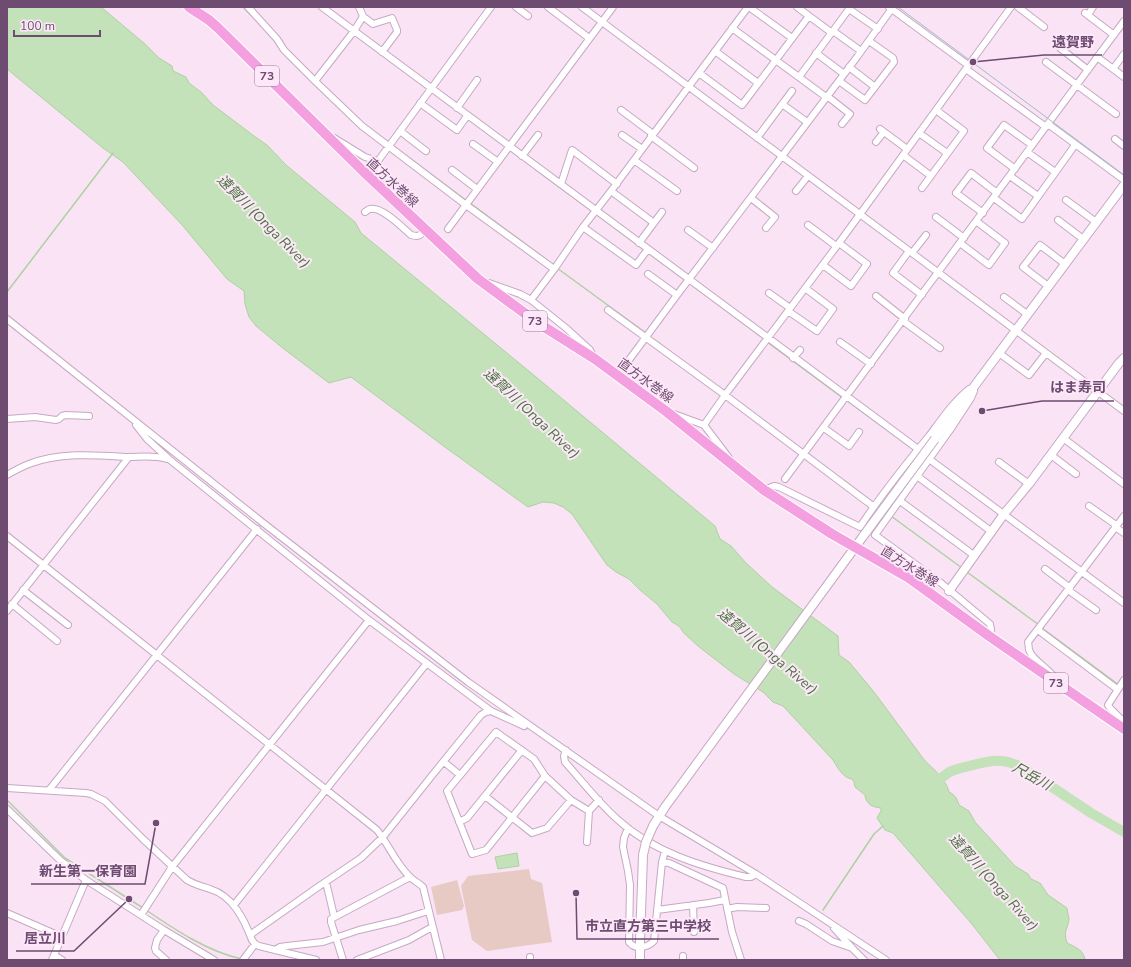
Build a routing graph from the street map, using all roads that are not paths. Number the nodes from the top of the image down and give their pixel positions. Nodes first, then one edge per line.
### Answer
1 (189, 7) edge
2 (196, 7) edge
3 (248, 7) edge
4 (322, 7) edge
5 (359, 7) edge
6 (491, 7) edge
7 (516, 7) edge
8 (582, 7) edge
9 (613, 7) edge
10 (748, 7) edge
11 (798, 7) edge
12 (1011, 7) edge
13 (1018, 7) edge
14 (1094, 7) edge
15 (552, 8) edge
16 (892, 8) edge
17 (528, 16) dead end
18 (809, 16) junction
19 (362, 18) junction
20 (209, 20) junction
21 (1124, 21) edge
22 (602, 22) junction
23 (1044, 27) dead end
24 (732, 28) junction
25 (878, 29) junction
26 (353, 32) junction
27 (832, 32) junction
28 (1114, 35) junction
29 (590, 38) junction
30 (792, 38) junction
31 (869, 41) junction
32 (1060, 48) dead end
33 (715, 51) junction
34 (861, 51) junction
35 (382, 52) junction
36 (816, 53) junction
37 (1124, 54) edge
38 (1097, 58) junction
39 (775, 60) junction
40 (1046, 62) dead end
41 (849, 67) junction
42 (967, 67) junction
43 (1113, 69) junction
44 (1088, 70) junction
45 (699, 73) junction
46 (844, 74) junction
47 (799, 77) junction
48 (1124, 77) edge
49 (317, 80) junction
50 (476, 80) dead end
51 (839, 81) junction
52 (758, 83) junction
53 (1077, 85) junction
54 (688, 87) junction
55 (875, 87) junction
56 (430, 89) junction
57 (792, 91) dead end
58 (827, 96) junction
59 (420, 102) junction
60 (782, 104) junction
61 (456, 108) junction
62 (621, 110) dead end
63 (936, 110) junction
64 (1116, 114) dead end
65 (467, 117) junction
66 (807, 122) junction
67 (842, 124) dead end
68 (1047, 126) junction
69 (400, 131) junction
70 (325, 133) junction
71 (919, 133) junction
72 (538, 135) dead end
73 (622, 135) dead end
74 (652, 135) junction
75 (757, 138) junction
76 (1115, 139) dead end
77 (876, 142) dead end
78 (473, 144) dead end
79 (1032, 145) junction
80 (1075, 145) junction
81 (1124, 146) edge
82 (388, 147) junction
83 (508, 148) junction
84 (642, 149) junction
85 (907, 149) junction
86 (426, 151) dead end
87 (1027, 152) junction
88 (948, 153) junction
89 (903, 155) junction
90 (522, 156) junction
91 (782, 156) junction
92 (634, 160) junction
93 (378, 161) junction
94 (498, 162) junction
95 (694, 168) dead end
96 (1015, 169) junction
97 (452, 170) dead end
98 (1055, 172) junction
99 (808, 176) junction
100 (931, 176) junction
101 (1010, 176) junction
102 (1124, 180) edge
103 (561, 184) junction
104 (616, 184) junction
105 (1124, 185) edge
106 (922, 188) dead end
107 (477, 189) junction
108 (611, 191) junction
109 (677, 191) dead end
110 (796, 191) dead end
111 (996, 195) junction
112 (1038, 196) junction
113 (751, 198) junction
114 (1066, 200) dead end
115 (468, 203) junction
116 (403, 209) junction
117 (364, 212) dead end
118 (594, 212) junction
119 (662, 212) dead end
120 (860, 213) junction
121 (983, 213) junction
122 (936, 217) dead end
123 (1058, 220) dead end
124 (976, 221) junction
125 (1096, 222) junction
126 (654, 223) junction
127 (808, 226) dead end
128 (582, 227) junction
129 (766, 228) dead end
130 (448, 229) dead end
131 (425, 230) junction
132 (688, 230) dead end
133 (926, 235) dead end
134 (1083, 239) junction
135 (962, 241) junction
136 (639, 243) junction
137 (837, 245) junction
138 (713, 248) junction
139 (647, 251) junction
140 (911, 252) junction
141 (1065, 264) junction
142 (823, 265) junction
143 (555, 267) junction
144 (939, 273) junction
145 (648, 274) dead end
146 (478, 280) junction
147 (687, 281) junction
148 (1048, 286) junction
149 (805, 288) junction
150 (769, 292) dead end
151 (677, 295) junction
152 (922, 295) junction
153 (876, 296) dead end
154 (1004, 297) dead end
155 (531, 300) junction
156 (608, 310) dead end
157 (789, 310) junction
158 (1027, 314) junction
159 (7, 319) edge
160 (904, 320) junction
161 (1016, 330) junction
162 (647, 336) junction
163 (766, 340) junction
164 (840, 342) dead end
165 (940, 348) dead end
166 (800, 350) dead end
167 (999, 353) junction
168 (1046, 353) junction
169 (793, 358) junction
170 (1124, 358) edge
171 (595, 359) junction
172 (626, 364) dead end
173 (871, 364) junction
174 (979, 380) junction
175 (1098, 391) junction
176 (726, 394) junction
177 (846, 399) junction
178 (1124, 411) edge
179 (667, 412) junction
180 (89, 416) dead end
181 (7, 419) edge
182 (132, 419) junction
183 (704, 425) junction
184 (824, 428) junction
185 (859, 432) dead end
186 (1063, 438) junction
187 (916, 452) junction
188 (805, 453) junction
189 (1051, 455) junction
190 (130, 457) junction
191 (170, 460) junction
192 (928, 461) junction
193 (999, 462) dead end
194 (737, 467) junction
195 (1076, 474) dead end
196 (7, 475) edge
197 (917, 476) junction
198 (786, 479) dead end
199 (1029, 484) junction
200 (1124, 484) edge
201 (764, 490) junction
202 (900, 501) junction
203 (875, 505) junction
204 (1089, 506) dead end
205 (1003, 516) junction
206 (1124, 516) edge
207 (1116, 526) junction
208 (257, 529) junction
209 (992, 532) junction
210 (1124, 533) edge
211 (7, 536) edge
212 (853, 550) junction
213 (975, 556) junction
214 (43, 565) junction
215 (1045, 569) dead end
216 (1080, 573) junction
217 (1069, 589) junction
218 (23, 590) junction
219 (949, 591) junction
220 (1124, 603) edge
221 (12, 604) junction
222 (7, 610) edge
223 (1096, 610) dead end
224 (370, 620) junction
225 (68, 625) dead end
226 (1040, 628) junction
227 (988, 636) junction
228 (57, 641) dead end
229 (157, 655) junction
230 (427, 663) junction
231 (1058, 684) junction
232 (1121, 685) edge
233 (491, 711) junction
234 (1124, 722) edge
235 (1124, 729) edge
236 (538, 732) junction
237 (270, 745) junction
238 (522, 750) junction
239 (566, 750) junction
240 (444, 762) junction
241 (460, 775) junction
242 (545, 776) junction
243 (7, 788) edge
244 (49, 790) junction
245 (326, 790) junction
246 (485, 796) junction
247 (571, 800) junction
248 (599, 800) junction
249 (7, 809) edge
250 (589, 811) junction
251 (659, 816) junction
252 (512, 817) junction
253 (459, 822) junction
254 (628, 828) junction
255 (383, 837) junction
256 (587, 842) dead end
257 (665, 851) junction
258 (662, 862) junction
259 (172, 867) junction
260 (756, 874) junction
261 (410, 877) junction
262 (86, 880) junction
263 (326, 882) junction
264 (725, 900) junction
265 (234, 905) junction
266 (694, 905) junction
267 (766, 908) dead end
268 (727, 909) junction
269 (657, 910) junction
270 (428, 911) junction
271 (7, 913) edge
272 (142, 914) junction
273 (334, 916) junction
274 (799, 921) dead end
275 (830, 923) junction
276 (432, 927) junction
277 (164, 930) junction
278 (694, 932) dead end
279 (250, 935) junction
280 (62, 937) junction
281 (335, 938) junction
282 (255, 944) junction
283 (640, 944) junction
284 (852, 948) junction
285 (275, 950) junction
286 (53, 958) edge
287 (245, 958) edge
288 (62, 960) edge
289 (166, 960) edge
290 (214, 960) edge
291 (316, 960) edge
292 (343, 960) edge
293 (357, 960) edge
294 (441, 960) edge
295 (640, 960) edge
296 (741, 960) edge
297 (864, 960) edge
298 (886, 960) edge

1 - 20 main road, 直方水巻線 / 73
2 - 20 street
3 - 49 street
4 - 26 street
5 - 19 street
6 - 56 street
7 - 17 street
8 - 22 street
9 - 22 street
10 - 24 street
10 - 30 street
11 - 18 street
12 - 42 street
13 - 23 street
14 - 28 street
15 - 29 street
16 - 25 street
16 - 42 street
18 - 27 street
18 - 30 street
19 - 26 street
19 - 35 street
20 - 70 main road, 直方水巻線 / 73
21 - 28 street
22 - 29 street
22 - 54 street
24 - 33 street
24 - 39 street
25 - 27 street
25 - 31 street
26 - 35 street
26 - 49 street
27 - 34 street
27 - 36 street
28 - 38 street
29 - 83 street
30 - 39 street
31 - 34 street
31 - 55 street
32 - 44 street
33 - 45 street
33 - 52 street
34 - 41 street
35 - 56 street
36 - 46 street
36 - 47 street
37 - 43 street
38 - 43 street
38 - 44 street
39 - 47 street
39 - 52 street
40 - 53 street
41 - 46 street
41 - 55 street
42 - 63 street
42 - 68 street
43 - 48 street
44 - 53 street
45 - 52 street
45 - 54 street
46 - 51 street
47 - 58 street
49 - 82 street
50 - 61 street
51 - 55 street
51 - 58 street
53 - 64 street
53 - 68 street
54 - 74 street
54 - 75 street
56 - 59 street
56 - 61 street
57 - 60 street
58 - 66 street
58 - 67 street
59 - 65 street
59 - 69 street
60 - 66 street
60 - 75 street
61 - 65 street
62 - 74 street
63 - 71 street
63 - 88 street
65 - 83 street
66 - 91 street
68 - 79 street
68 - 80 street
69 - 82 street
69 - 86 street
70 - 93 street
70 - 116 main road, 直方水巻線 / 73
71 - 85 street
71 - 88 street
72 - 90 street
73 - 84 street
74 - 84 street
74 - 95 street
75 - 91 street
76 - 81 street
77 - 85 street
78 - 94 street
79 - 87 street
79 - 96 street
80 - 98 street
80 - 102 street
82 - 93 street
82 - 115 street
83 - 90 street
83 - 94 street
84 - 92 street
85 - 89 street
87 - 96 street
87 - 98 street
88 - 100 street
89 - 100 street
89 - 120 street
90 - 103 street
91 - 99 street
91 - 113 street
92 - 104 street
92 - 109 street
93 - 116 street
94 - 107 street
96 - 101 street
97 - 107 street
98 - 112 street
99 - 110 street
99 - 120 street
100 - 106 street
101 - 111 street
101 - 112 street
103 - 104 street
103 - 118 street
104 - 108 street
105 - 125 street
107 - 115 street
108 - 118 street
108 - 126 street
111 - 112 street
111 - 121 street
111 - 121 street
113 - 129 street
113 - 138 street
114 - 125 street
115 - 130 street
115 - 143 street
116 - 131 main road, 直方水巻線 / 73
117 - 131 street
118 - 128 street
118 - 136 street
119 - 126 street
120 - 137 street
120 - 140 street
121 - 124 street
122 - 135 street
123 - 134 street
124 - 135 street
124 - 135 street
125 - 134 street
126 - 136 street
127 - 137 street
128 - 139 street
128 - 143 street
131 - 146 main road, 直方水巻線 / 73
132 - 138 street
133 - 140 street
134 - 141 street
135 - 144 street
136 - 139 street
137 - 142 street
137 - 142 street
138 - 147 street
139 - 147 street
140 - 144 street
140 - 152 street
141 - 148 street
141 - 148 street
142 - 149 street
143 - 155 street
144 - 152 street
144 - 161 street
145 - 151 street
146 - 155 street
146 - 171 main road, 直方水巻線 / 73
147 - 151 street
147 - 163 street
148 - 158 street
149 - 157 street
149 - 157 street
150 - 157 street
151 - 162 street
152 - 160 street
153 - 160 street
154 - 158 street
155 - 171 street
156 - 162 street
157 - 163 street
158 - 161 street
159 - 182 street
160 - 165 street
160 - 173 street
161 - 167 street
161 - 168 street
162 - 172 street
162 - 176 street
163 - 169 street
163 - 176 street
164 - 173 street
166 - 169 street
167 - 168 street
167 - 174 street
168 - 175 street
169 - 177 street
170 - 175 street
171 - 179 main road, 直方水巻線 / 73
173 - 177 street
174 - 187 street
174 - 192 street
174 - 212 street, bridge
175 - 178 street
175 - 186 street
176 - 183 street
176 - 188 street
177 - 184 street
177 - 187 street
179 - 183 street
179 - 194 main road, 直方水巻線 / 73
180 - 181 street
182 - 191 street
182 - 236 street
183 - 194 street
184 - 185 street
184 - 188 street
186 - 189 street
186 - 200 street
187 - 203 street
188 - 198 street
188 - 203 street
189 - 195 street
189 - 199 street
190 - 191 street
190 - 196 street
190 - 214 street
191 - 208 street
192 - 197 street
192 - 205 street
193 - 199 street
194 - 201 main road, 直方水巻線 / 73
197 - 202 street
197 - 209 street
199 - 205 street
201 - 203 street
201 - 212 main road, 直方水巻線 / 73
202 - 213 street
202 - 219 street
204 - 207 street
205 - 209 street
205 - 216 street
206 - 207 street
207 - 210 street
207 - 216 street
208 - 224 street
208 - 229 street
209 - 213 street
211 - 214 street
212 - 227 main road, 直方水巻線 / 73
212 - 251 street
213 - 219 street
214 - 218 street
214 - 229 street
215 - 217 street
216 - 217 street
216 - 220 street
217 - 223 street
217 - 226 street
218 - 221 street
218 - 225 street
219 - 227 street
221 - 222 street
221 - 228 street
224 - 230 street
224 - 237 street
226 - 231 street
226 - 232 street
227 - 231 main road, 直方水巻線 / 73
229 - 237 street
229 - 244 street
230 - 233 street
230 - 245 street
231 - 235 main road, 直方水巻線 / 73
232 - 234 street
233 - 236 street
233 - 240 street
236 - 239 street
237 - 245 street
237 - 259 street
238 - 241 street
238 - 242 street
238 - 246 street
239 - 248 street
239 - 251 street
240 - 241 street
240 - 255 street
241 - 253 street
242 - 247 street
242 - 252 street
243 - 244 street
244 - 259 street
245 - 255 street
245 - 265 street
246 - 252 street
246 - 253 street
247 - 250 street
247 - 252 street
248 - 250 street
248 - 254 street
249 - 262 street
250 - 256 street
251 - 260 street
251 - 283 street, bridge
252 - 253 street
254 - 257 street
254 - 283 street
255 - 261 street
255 - 263 street
257 - 258 street
257 - 260 street
258 - 264 street
258 - 269 street
259 - 265 street
259 - 272 street
260 - 275 street
261 - 270 street
261 - 273 street
262 - 272 street
262 - 280 street
263 - 273 street
263 - 279 street
264 - 266 street
264 - 268 street
265 - 279 street
266 - 269 street
266 - 278 street
267 - 268 street
268 - 296 street
269 - 283 street
270 - 276 street
270 - 281 street
271 - 280 street
272 - 277 street
273 - 281 street
274 - 284 street
275 - 284 street
275 - 298 street
276 - 293 street
276 - 294 street
277 - 289 street
277 - 290 street
279 - 282 street
280 - 286 street
281 - 285 street
281 - 292 street
282 - 285 street
282 - 287 street
283 - 295 street
284 - 297 street
285 - 291 street
286 - 288 street

